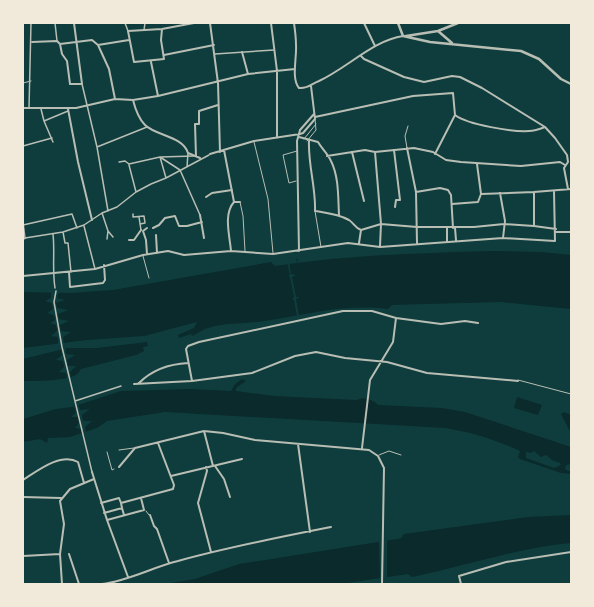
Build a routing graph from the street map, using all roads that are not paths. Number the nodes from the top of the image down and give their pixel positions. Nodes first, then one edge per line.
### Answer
1 (31, 23) edge
2 (55, 23) edge
3 (74, 23) edge
4 (125, 23) edge
5 (145, 23) edge
6 (194, 23) edge
7 (210, 23) edge
8 (271, 23) edge
9 (294, 23) edge
10 (364, 23) edge
11 (398, 23) edge
12 (458, 23) edge
13 (182, 24) edge
14 (162, 29) junction
15 (144, 30) junction
16 (128, 31) junction
17 (438, 31) junction
18 (404, 36) junction
19 (129, 40) junction
20 (57, 41) junction
21 (77, 41) junction
22 (32, 42) junction
23 (453, 43) junction
24 (60, 44) junction
25 (98, 45) junction
26 (214, 46) junction
27 (375, 46) junction
28 (274, 50) junction
29 (242, 52) junction
30 (215, 54) junction
31 (163, 55) junction
32 (361, 56) junction
33 (151, 62) junction
34 (295, 69) junction
35 (277, 71) junction
36 (248, 74) junction
37 (31, 81) junction
38 (23, 83) edge
39 (218, 83) junction
40 (82, 84) junction
41 (571, 84) edge
42 (311, 86) junction
43 (158, 96) junction
44 (115, 99) junction
45 (133, 100) junction
46 (88, 105) junction
47 (218, 105) junction
48 (23, 108) edge
49 (29, 108) junction
50 (41, 109) junction
51 (68, 110) junction
52 (455, 115) junction
53 (315, 116) junction
54 (44, 121) junction
55 (316, 124) junction
56 (408, 126) dead end
57 (148, 127) junction
58 (545, 127) junction
59 (299, 136) junction
60 (52, 138) junction
61 (277, 138) junction
62 (304, 140) junction
63 (254, 141) junction
64 (308, 141) junction
65 (53, 142) dead end
66 (23, 146) edge
67 (97, 147) junction
68 (407, 148) junction
69 (224, 150) junction
70 (394, 150) junction
71 (297, 151) junction
72 (220, 152) junction
73 (352, 152) junction
74 (374, 152) junction
75 (188, 153) junction
76 (210, 154) joint
77 (435, 154) junction
78 (196, 156) junction
79 (327, 156) junction
80 (160, 157) junction
81 (188, 157) junction
82 (200, 158) junction
83 (119, 162) dead end
84 (129, 164) junction
85 (477, 164) junction
86 (565, 165) junction
87 (187, 166) junction
88 (180, 170) junction
89 (166, 178) junction
90 (297, 181) junction
91 (568, 189) junction
92 (571, 189) edge
93 (232, 190) junction
94 (554, 191) junction
95 (136, 192) junction
96 (416, 192) junction
97 (534, 192) junction
98 (500, 193) junction
99 (481, 194) junction
100 (206, 197) dead end
101 (364, 201) dead end
102 (234, 202) junction
103 (240, 202) joint
104 (452, 204) junction
105 (395, 207) dead end
106 (109, 210) junction
107 (315, 211) junction
108 (102, 213) junction
109 (133, 214) dead end
110 (200, 215) joint
111 (339, 215) junction
112 (139, 217) junction
113 (92, 220) junction
114 (23, 222) edge
115 (202, 222) junction
116 (140, 224) junction
117 (381, 224) junction
118 (504, 224) junction
119 (24, 225) edge
120 (84, 225) junction
121 (534, 226) junction
122 (417, 227) junction
123 (77, 228) junction
124 (147, 228) dead end
125 (153, 228) dead end
126 (447, 228) junction
127 (454, 228) junction
128 (142, 230) junction
129 (361, 230) junction
130 (108, 231) junction
131 (556, 231) junction
132 (63, 232) junction
133 (571, 232) edge
134 (53, 234) junction
135 (156, 235) dead end
136 (113, 237) dead end
137 (204, 238) dead end
138 (503, 238) junction
139 (24, 239) edge
140 (107, 239) dead end
141 (130, 240) dead end
142 (447, 241) junction
143 (456, 241) junction
144 (359, 243) junction
145 (417, 243) junction
146 (380, 247) junction
147 (321, 248) junction
148 (231, 251) junction
149 (246, 251) junction
150 (299, 251) junction
151 (157, 253) junction
152 (147, 254) junction
153 (273, 254) junction
154 (143, 255) junction
155 (104, 265) junction
156 (94, 269) junction
157 (70, 272) junction
158 (53, 274) junction
159 (23, 276) edge
160 (149, 278) dead end
161 (55, 288) dead end
162 (56, 291) dead end
163 (396, 318) junction
164 (478, 323) dead end
165 (380, 361) junction
166 (188, 363) junction
167 (192, 381) junction
168 (518, 381) joint
169 (139, 383) junction
170 (134, 384) dead end
171 (121, 386) dead end
172 (571, 394) edge
173 (75, 401) junction
174 (204, 431) junction
175 (158, 443) junction
176 (298, 443) junction
177 (135, 448) junction
178 (362, 448) junction
179 (119, 450) dead end
180 (107, 452) dead end
181 (401, 455) dead end
182 (378, 456) junction
183 (242, 459) dead end
184 (214, 466) junction
185 (119, 467) dead end
186 (206, 467) junction
187 (114, 469) dead end
188 (92, 472) joint
189 (171, 476) junction
190 (94, 479) junction
191 (23, 480) edge
192 (84, 483) junction
193 (23, 497) edge
194 (230, 497) dead end
195 (61, 498) junction
196 (141, 498) junction
197 (102, 503) junction
198 (121, 504) junction
199 (122, 508) junction
200 (144, 510) junction
201 (104, 513) junction
202 (124, 515) junction
203 (150, 515) joint
204 (106, 520) junction
205 (331, 527) dead end
206 (310, 532) junction
207 (211, 552) junction
208 (571, 552) edge
209 (60, 554) junction
210 (69, 554) dead end
211 (23, 556) edge
212 (169, 563) junction
213 (128, 577) junction
214 (62, 584) edge
215 (79, 584) edge
216 (102, 584) edge
217 (382, 584) edge
218 (461, 584) edge

1 - 22 street
2 - 20 street
3 - 21 street
4 - 16 street
5 - 15 street
6 - 13 street
7 - 26 street
8 - 28 street
9 - 34 street
10 - 27 street
11 - 18 street
12 - 17 street
13 - 14 street
14 - 15 street
14 - 31 street
15 - 16 street
16 - 19 street
17 - 18 street
17 - 23 street
18 - 23 street
18 - 27 street
19 - 25 street
19 - 33 street
20 - 22 street
20 - 24 street
21 - 24 street
21 - 25 street
21 - 40 street
22 - 37 street
23 - 41 street
24 - 40 street
25 - 44 street
26 - 30 street
26 - 31 street
27 - 32 street
28 - 29 street
28 - 35 street
29 - 30 street
29 - 36 street
30 - 39 street
31 - 33 street
32 - 42 street
32 - 58 street
33 - 43 street
34 - 35 street
34 - 42 street
35 - 36 street
35 - 61 street
36 - 39 street
37 - 38 lane
37 - 49 street
39 - 43 street
39 - 47 street
40 - 46 street
42 - 53 street
43 - 45 street
44 - 45 street
44 - 46 street
45 - 57 street
46 - 51 street
46 - 67 street
47 - 72 street
47 - 78 street
48 - 49 street
49 - 50 street
50 - 51 street
50 - 54 street
51 - 54 street
51 - 113 street
52 - 53 street
52 - 58 street
52 - 77 street
53 - 55 lane
53 - 59 street
53 - 59 street
54 - 60 street
55 - 62 lane
55 - 64 lane
56 - 68 lane
57 - 67 street
57 - 75 street
58 - 86 street
59 - 61 street
59 - 62 street
59 - 71 street
60 - 65 street
60 - 66 street
61 - 63 street
62 - 64 street
63 - 69 street
63 - 153 lane
64 - 79 street
64 - 107 street
67 - 106 street
68 - 70 street
68 - 77 street
68 - 96 street
69 - 72 street
69 - 93 street
70 - 74 street
70 - 105 street
71 - 90 street
71 - 90 lane
72 - 76 street
73 - 74 street
73 - 79 street
73 - 101 street
74 - 117 street
75 - 78 street
75 - 81 street
76 - 82 street
77 - 85 street
78 - 81 street
78 - 82 street
79 - 111 street
80 - 81 street
80 - 84 street
80 - 88 street
80 - 89 street
81 - 87 street
82 - 87 street
83 - 84 street
84 - 95 street
85 - 86 street
85 - 99 street
86 - 91 street
87 - 88 street
88 - 89 street
88 - 110 street
89 - 95 street
90 - 150 street
91 - 92 street
91 - 94 street
93 - 100 street
93 - 102 street
94 - 97 street
94 - 131 street
95 - 106 street
96 - 104 street
96 - 122 street
97 - 98 street
97 - 121 street
98 - 99 street
98 - 118 street
99 - 104 street
102 - 103 street
102 - 148 street
103 - 149 lane
104 - 127 street
106 - 108 street
107 - 111 street
107 - 147 lane
108 - 113 street
108 - 130 street
109 - 112 street
110 - 115 street
111 - 129 street
112 - 116 street
112 - 116 street
113 - 120 street
114 - 119 street
115 - 125 street
115 - 137 street
116 - 128 street
117 - 122 street
117 - 129 street
117 - 146 street
118 - 121 street
118 - 127 street
118 - 138 street
119 - 123 street
119 - 139 street
120 - 123 street
120 - 156 street
121 - 131 street
122 - 126 street
122 - 145 street
123 - 132 street
124 - 128 street
126 - 127 street
126 - 142 street
127 - 143 street
128 - 141 street
128 - 152 street
129 - 144 street
130 - 136 street
130 - 140 street
131 - 133 street
131 - 138 street
132 - 134 street
132 - 157 street
134 - 139 street
134 - 158 street
135 - 151 street
138 - 143 street
142 - 143 street
142 - 145 street
144 - 146 street
144 - 147 street
145 - 146 street
147 - 150 street
148 - 149 street
148 - 151 street
149 - 153 street
150 - 153 street
151 - 152 street
152 - 154 street
154 - 155 street
154 - 160 lane
155 - 156 street
155 - 157 street
156 - 157 street
157 - 158 street
158 - 159 street
158 - 161 street
162 - 173 street
163 - 164 street
163 - 165 street
163 - 166 street
165 - 167 street
165 - 168 street
165 - 178 street
166 - 167 street
166 - 169 street
167 - 169 street
168 - 172 lane
169 - 170 street
171 - 173 street
173 - 188 street
174 - 175 street
174 - 176 street
174 - 184 street
175 - 177 street
175 - 189 street
176 - 178 street
176 - 206 street
177 - 179 lane
177 - 185 street
178 - 182 street
180 - 187 lane
181 - 182 lane
182 - 217 street
183 - 184 street
184 - 186 street
184 - 194 street
186 - 189 street
186 - 207 street
188 - 190 street
189 - 196 street
190 - 192 street
190 - 197 street
191 - 192 street
192 - 195 street
193 - 195 street
195 - 209 street
196 - 198 street
196 - 200 street
197 - 198 street
197 - 201 street
198 - 199 street
199 - 201 street
199 - 202 street
200 - 202 street
200 - 203 lane
201 - 204 street
202 - 204 street
203 - 212 street
204 - 213 street
205 - 206 street
206 - 207 street
207 - 212 street
208 - 218 street
209 - 211 street
209 - 214 street
210 - 215 street
212 - 213 street
213 - 216 street

